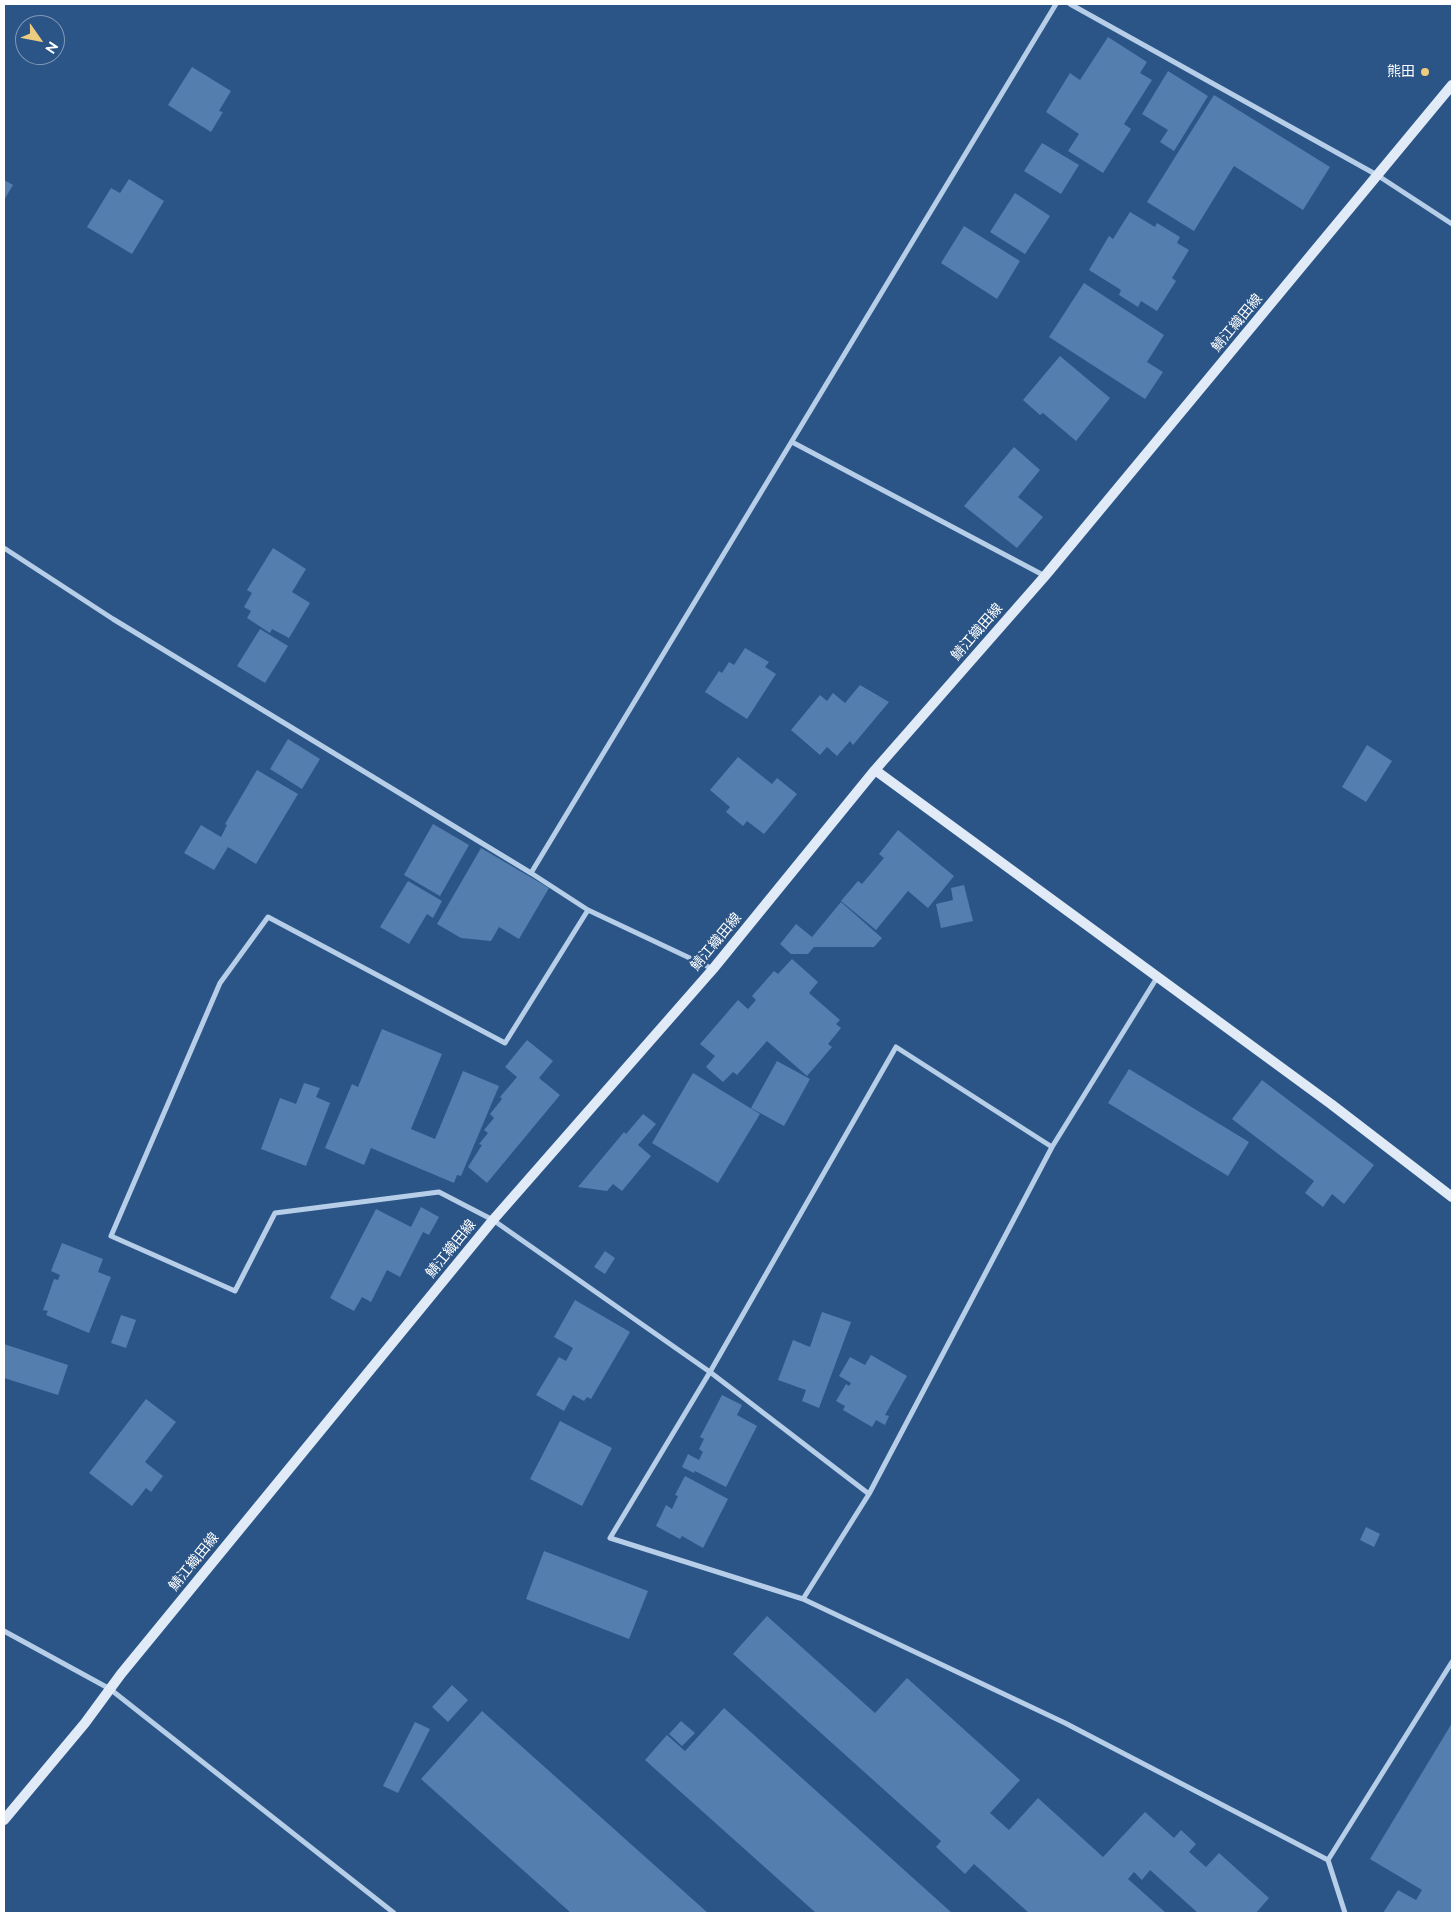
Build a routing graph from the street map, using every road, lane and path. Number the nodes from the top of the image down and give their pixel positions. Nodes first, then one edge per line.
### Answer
1 (1056, 4) edge
2 (1070, 4) edge
3 (1452, 85) edge
4 (1378, 175) junction
5 (1452, 224) edge
6 (792, 442) junction
7 (4, 548) edge
8 (1044, 576) junction
9 (875, 770) junction
10 (531, 873) junction
11 (588, 910) junction
12 (713, 968) junction
13 (1158, 976) junction
14 (1052, 1147) junction
15 (1452, 1197) edge
16 (493, 1220) junction
17 (710, 1372) junction
18 (869, 1494) junction
19 (803, 1599) junction
20 (4, 1631) edge
21 (1452, 1662) edge
22 (110, 1688) junction
23 (4, 1820) edge
24 (1328, 1860) junction
25 (394, 1913) edge
26 (1345, 1913) edge

1 - 6 street
2 - 4 street
3 - 4 main road, 鯖江織田線
4 - 5 street
4 - 8 main road, 鯖江織田線
6 - 8 street
6 - 10 street
7 - 10 street
8 - 9 main road, 鯖江織田線
9 - 12 main road, 鯖江織田線
9 - 13 main road
10 - 11 street
11 - 12 street
11 - 16 street
12 - 16 main road, 鯖江織田線
13 - 14 street
13 - 15 main road
14 - 17 street
14 - 18 street
16 - 17 street
16 - 22 main road, 鯖江織田線
17 - 18 street
17 - 19 street
18 - 19 street
19 - 24 street
20 - 22 street
21 - 24 street
22 - 23 main road, 鯖江織田線
22 - 25 street
24 - 26 street

